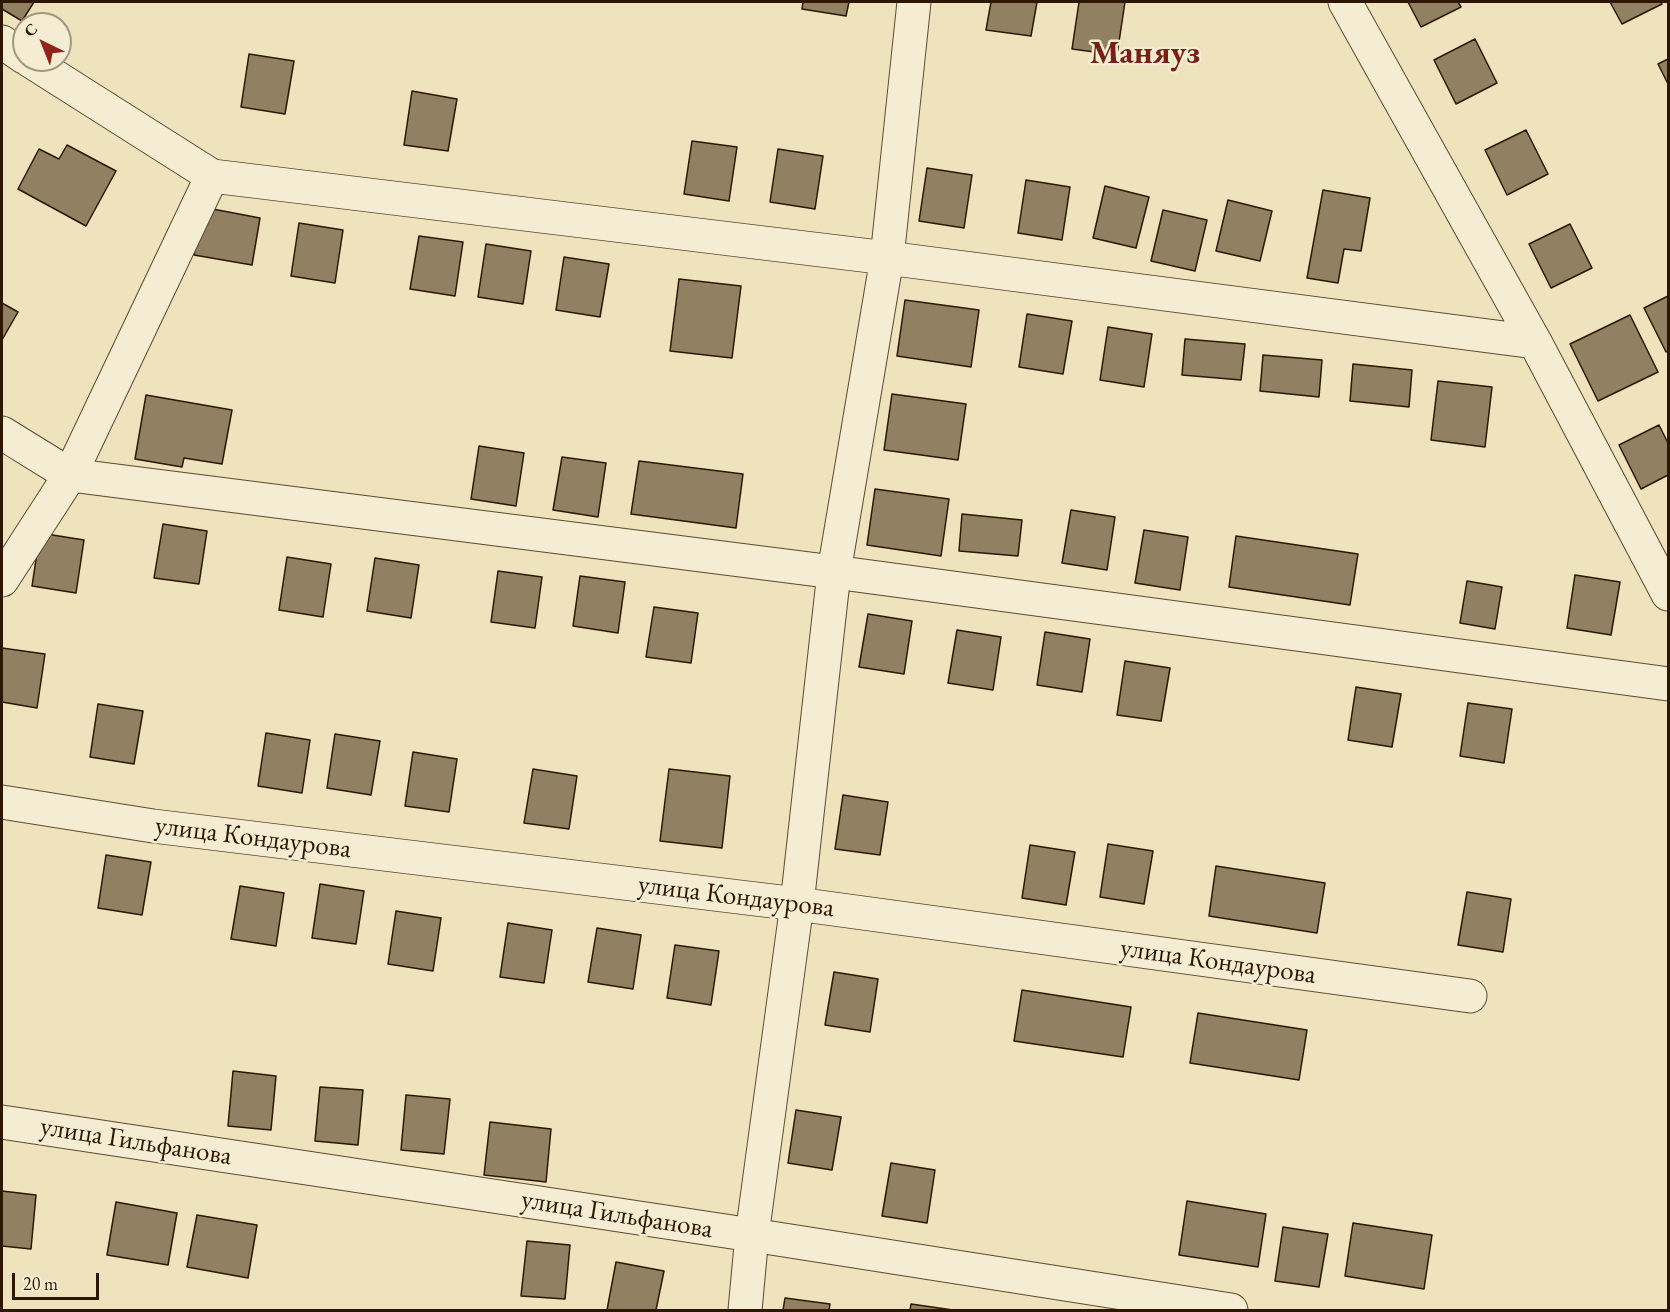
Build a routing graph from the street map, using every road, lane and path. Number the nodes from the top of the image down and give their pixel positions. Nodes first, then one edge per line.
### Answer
1 (915, 2) edge
2 (1345, 2) edge
3 (48, 72) edge
4 (212, 176) junction
5 (887, 258) junction
6 (1535, 342) junction
7 (2, 433) edge
8 (70, 475) junction
9 (834, 572) junction
10 (2, 580) edge
11 (1668, 594) edge
12 (1668, 684) edge
13 (2, 802) edge
14 (797, 904) junction
15 (1470, 996) dead end
16 (2, 1122) edge
17 (752, 1235) junction
18 (745, 1311) edge
19 (1232, 1311) edge

1 - 5 street
2 - 6 street
3 - 4 street
4 - 5 street
4 - 8 street
5 - 6 street
5 - 9 street
6 - 11 street
7 - 8 street
8 - 9 street
8 - 10 street
9 - 12 street
9 - 14 street
13 - 14 street, улица Кондаурова
14 - 15 street, улица Кондаурова
14 - 17 street
16 - 17 street, улица Гильфанова
17 - 18 street
17 - 19 street, улица Гильфанова

